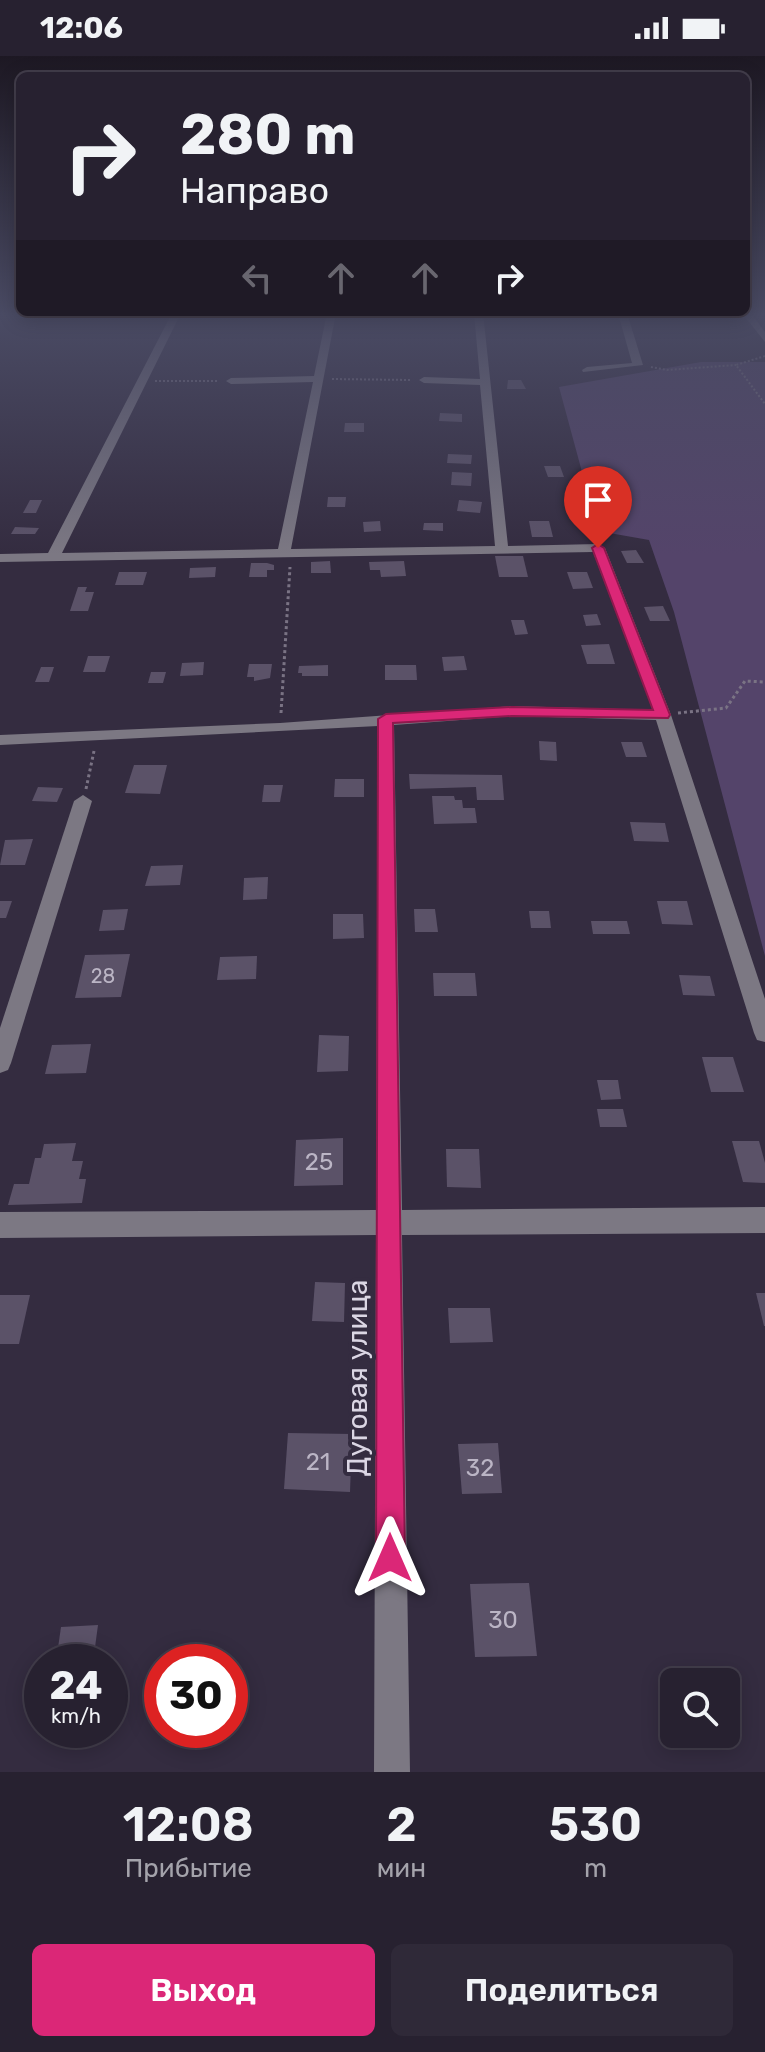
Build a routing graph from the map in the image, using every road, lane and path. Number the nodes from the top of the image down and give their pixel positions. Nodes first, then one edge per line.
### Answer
1 (135, 393) edge
2 (315, 393) edge
3 (486, 393) edge
4 (502, 548) junction
5 (288, 552) junction
6 (53, 557) junction
7 (0, 558) edge
8 (765, 682) edge
9 (663, 715) junction
10 (386, 719) junction
11 (280, 728) junction
12 (97, 737) junction
13 (0, 740) edge
14 (83, 801) joint
15 (765, 1033) edge
16 (0, 1063) edge
17 (765, 1220) edge
18 (388, 1223) junction
19 (0, 1225) edge
20 (392, 1772) edge

1 - 6 street
2 - 5 street
3 - 4 street
4 - 5 street
4 - 9 street
5 - 6 street
5 - 11 path
6 - 7 street
8 - 9 path
9 - 10 street
9 - 15 street
10 - 11 street
10 - 18 street, Дуговая улица
11 - 12 street
12 - 13 street
12 - 14 path
14 - 16 street
17 - 18 street
18 - 19 street
18 - 20 street, Дуговая улица

